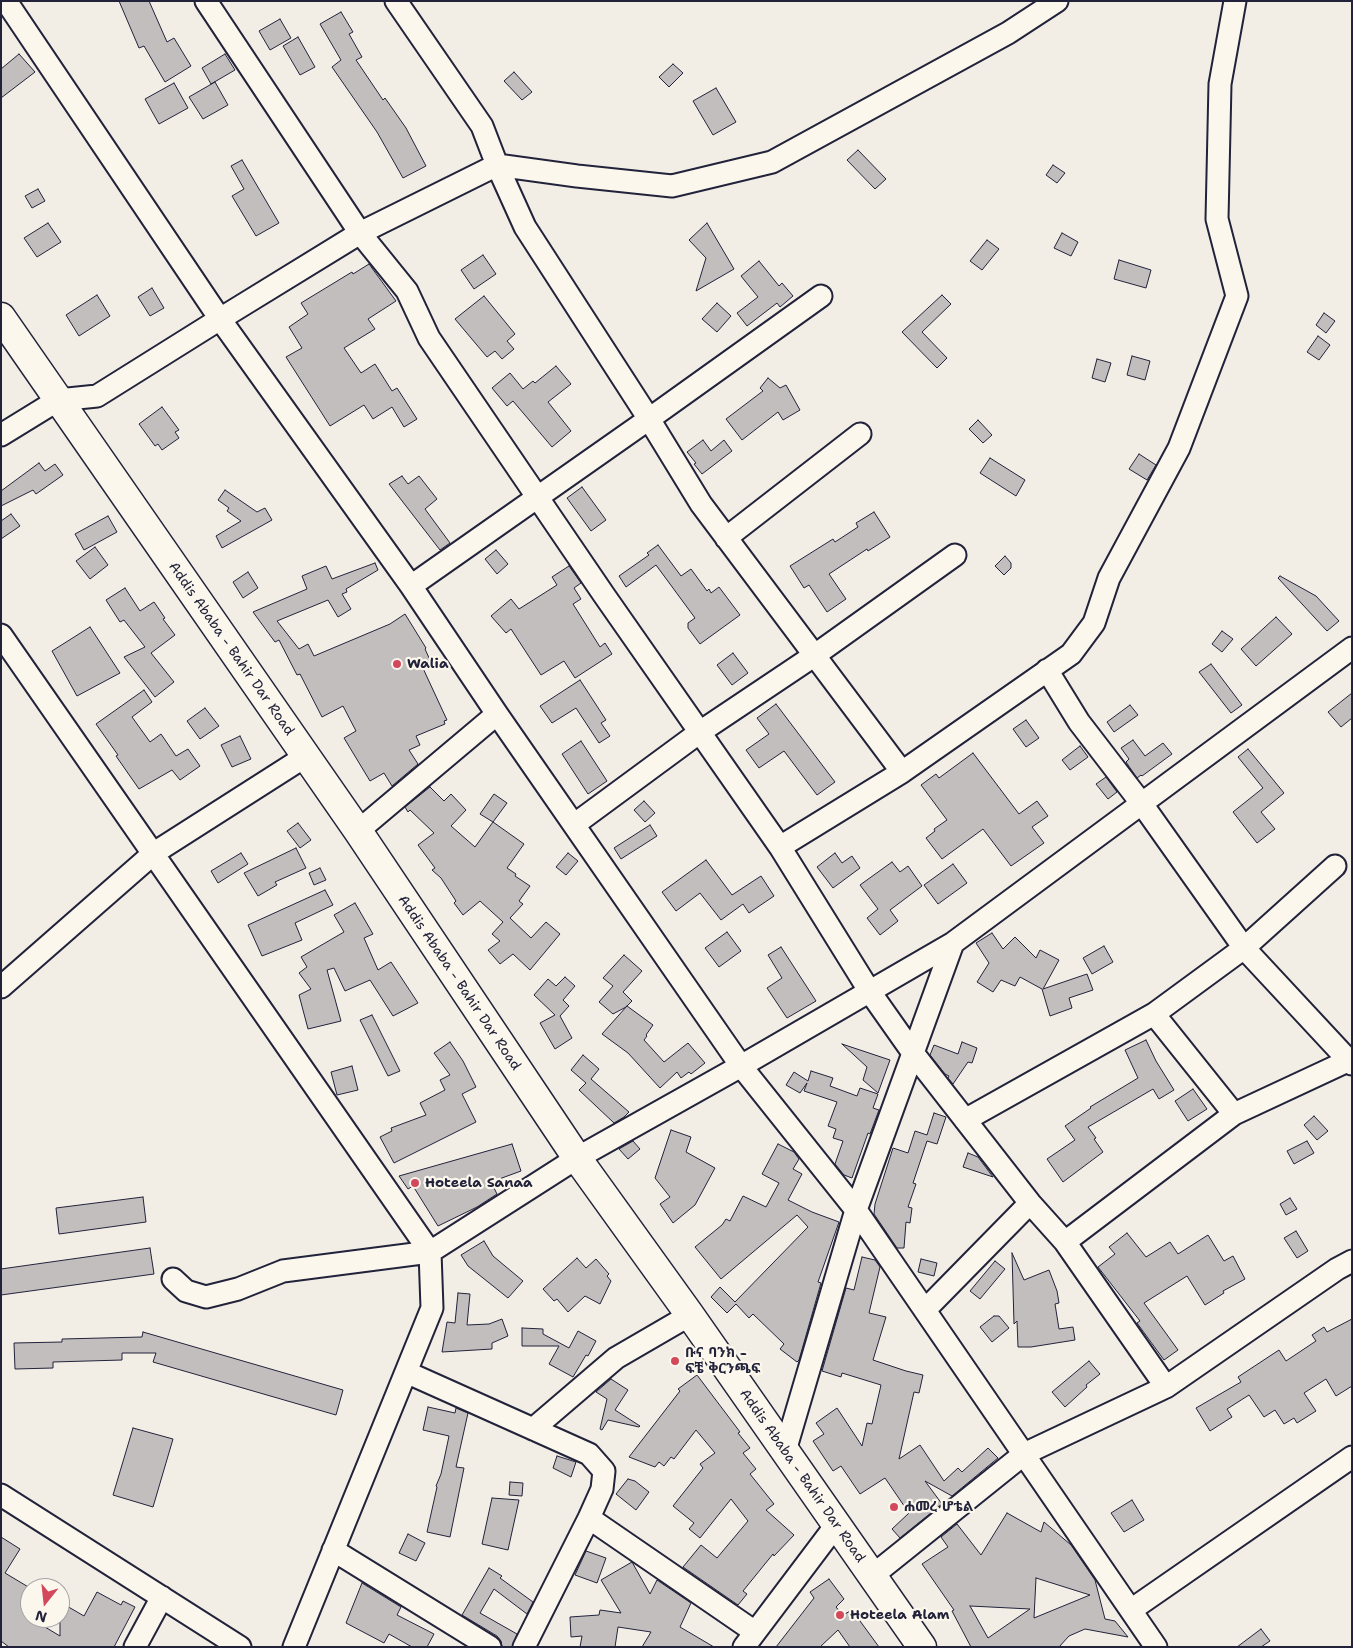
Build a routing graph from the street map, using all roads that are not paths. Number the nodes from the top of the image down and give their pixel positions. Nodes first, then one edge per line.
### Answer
1 (6, 1) edge
2 (206, 1) edge
3 (396, 1) edge
4 (1057, 1) edge
5 (1235, 1) edge
6 (497, 164) junction
7 (360, 233) junction
8 (821, 296) dead end
9 (1, 317) edge
10 (220, 318) junction
11 (58, 400) junction
12 (649, 419) junction
13 (860, 434) dead end
14 (1, 435) edge
15 (538, 498) junction
16 (726, 538) junction
17 (955, 555) dead end
18 (411, 586) junction
19 (1, 635) edge
20 (1352, 648) edge
21 (815, 654) junction
22 (1047, 670) junction
23 (497, 714) junction
24 (700, 732) junction
25 (306, 756) junction
26 (902, 772) junction
27 (1142, 804) junction
28 (575, 824) junction
29 (358, 831) junction
30 (780, 847) junction
31 (154, 853) junction
32 (1336, 866) dead end
33 (953, 943) junction
34 (1244, 948) junction
35 (1, 987) edge
36 (870, 992) junction
37 (1154, 1014) junction
38 (913, 1053) junction
39 (1351, 1061) edge
40 (741, 1066) junction
41 (1234, 1114) junction
42 (965, 1120) junction
43 (577, 1158) junction
44 (1030, 1203) junction
45 (856, 1210) junction
46 (1065, 1242) junction
47 (430, 1252) junction
48 (1352, 1261) edge
49 (173, 1279) dead end
50 (925, 1310) junction
51 (690, 1315) junction
52 (406, 1372) junction
53 (1166, 1387) junction
54 (533, 1429) junction
55 (785, 1451) junction
56 (1024, 1454) junction
57 (1352, 1457) edge
58 (1, 1495) edge
59 (589, 1518) junction
60 (836, 1525) junction
61 (333, 1550) junction
62 (872, 1576) junction
63 (162, 1597) junction
64 (1131, 1610) junction
65 (749, 1639) edge
66 (135, 1647) edge
67 (240, 1647) edge
68 (294, 1647) edge
69 (490, 1647) edge
70 (524, 1647) edge
71 (922, 1647) edge
72 (1156, 1647) edge

1 - 10 street
2 - 7 street
3 - 6 street
4 - 6 street
5 - 22 street
6 - 7 street
6 - 12 street
7 - 10 street
7 - 15 street
8 - 12 street
9 - 11 highway, Addis Ababa - Bahir Dar Road
10 - 11 street
10 - 18 street
11 - 14 street
11 - 25 highway, Addis Ababa - Bahir Dar Road
12 - 15 street
12 - 16 street
13 - 16 street
15 - 18 street
15 - 24 street
16 - 21 street
17 - 21 street
18 - 23 street
19 - 31 street
20 - 27 street
21 - 24 street
21 - 26 street
22 - 26 street
22 - 27 street
23 - 28 street
23 - 29 street
24 - 28 street
24 - 30 street
25 - 29 highway, Addis Ababa - Bahir Dar Road
25 - 31 street
26 - 30 street
27 - 33 street
27 - 34 street
28 - 40 street
29 - 43 highway, Addis Ababa - Bahir Dar Road
30 - 36 street
31 - 35 street
31 - 47 street
32 - 34 street
33 - 36 street
33 - 38 street
34 - 37 street
34 - 39 street
36 - 38 street
36 - 40 street
37 - 41 street
37 - 42 street
38 - 42 street
38 - 45 street
39 - 41 street
40 - 43 street
40 - 45 street
41 - 46 street
42 - 44 street
43 - 47 street
43 - 51 highway, Addis Ababa - Bahir Dar Road
44 - 46 street
44 - 50 street
45 - 50 street
45 - 55 street
46 - 53 street
47 - 49 street
47 - 52 street
48 - 53 street
50 - 56 street
51 - 54 street
51 - 55 highway, Addis Ababa - Bahir Dar Road
52 - 54 street
52 - 61 street
53 - 56 street
54 - 59 street
55 - 60 highway, Addis Ababa - Bahir Dar Road
56 - 62 street
56 - 64 street
57 - 64 street
58 - 63 street
59 - 65 street
59 - 70 street
60 - 62 highway, Addis Ababa - Bahir Dar Road
60 - 65 street
61 - 68 street
61 - 69 street
62 - 71 highway, Addis Ababa - Bahir Dar Road
63 - 66 street
63 - 67 street
64 - 72 street

